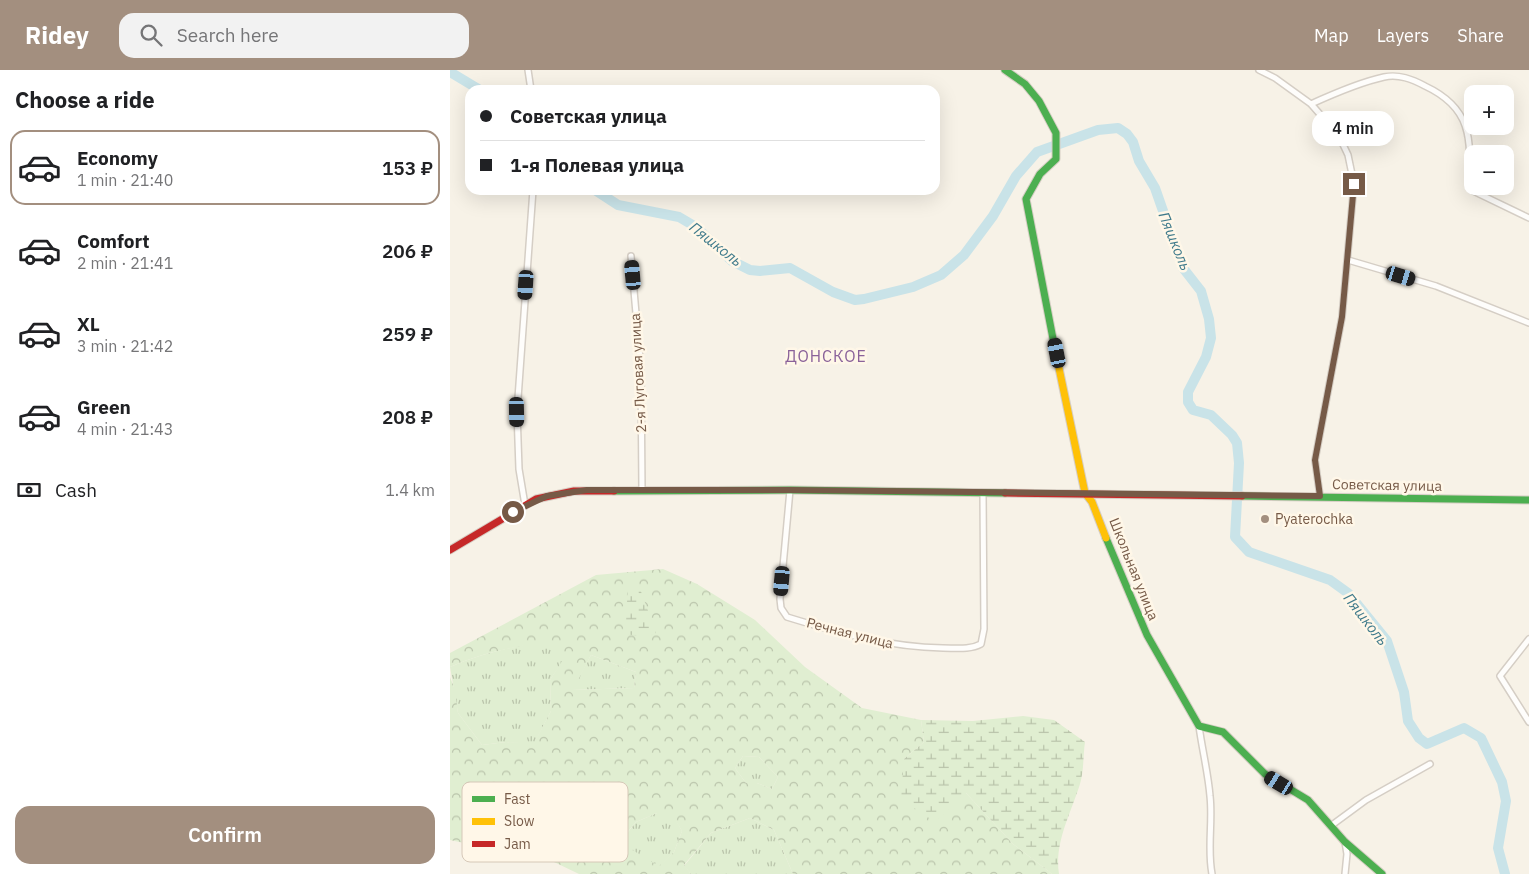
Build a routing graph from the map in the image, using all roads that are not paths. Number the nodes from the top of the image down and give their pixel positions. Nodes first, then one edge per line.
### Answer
1 (528, 70) edge
2 (1006, 70) edge
3 (1259, 70) edge
4 (530, 85) edge
5 (1311, 104) junction
6 (532, 195) edge
7 (1529, 218) edge
8 (631, 256) dead end
9 (1348, 260) junction
10 (1529, 323) edge
11 (790, 490) junction
12 (642, 491) junction
13 (983, 493) junction
14 (1086, 493) junction
15 (1320, 496) junction
16 (1529, 500) edge
17 (525, 505) junction
18 (450, 550) edge
19 (1529, 639) edge
20 (1529, 722) edge
21 (1199, 726) junction
22 (1430, 764) dead end
23 (1332, 825) junction
24 (1345, 842) junction
25 (1212, 874) edge
26 (1346, 874) edge
27 (1382, 874) edge

1 - 4 street
2 - 14 main road, Школьная улица
3 - 5 street
5 - 7 street
5 - 9 street
6 - 17 street
8 - 12 street, 2-я Луговая улица
9 - 10 street
9 - 15 street
11 - 12 main road, Советская улица
11 - 13 main road, Советская улица
11 - 13 street, Речная улица
12 - 17 main road, Советская улица
13 - 14 main road, Советская улица
14 - 15 main road, Советская улица
14 - 21 main road, Школьная улица
15 - 16 main road, Советская улица
17 - 18 main road, Советская улица
19 - 20 street
21 - 23 main road
21 - 25 street, Школьная улица
22 - 23 street
23 - 24 main road
24 - 26 street
24 - 27 main road

